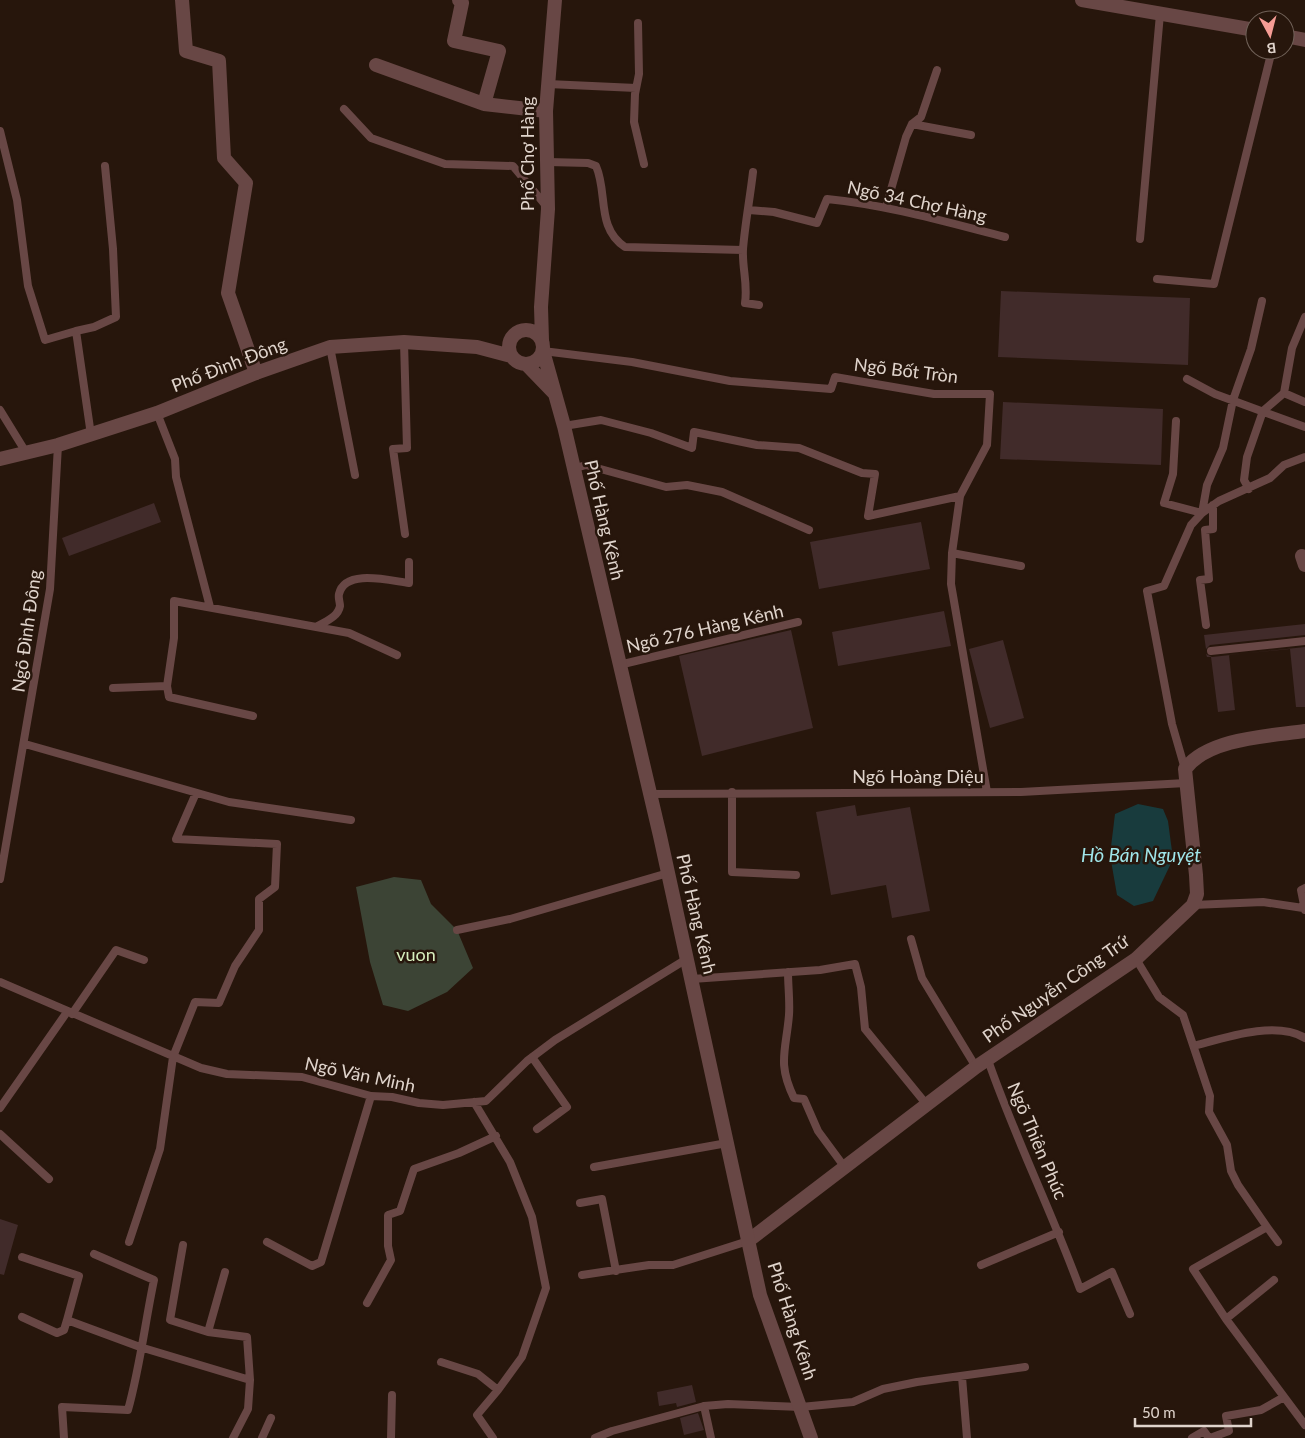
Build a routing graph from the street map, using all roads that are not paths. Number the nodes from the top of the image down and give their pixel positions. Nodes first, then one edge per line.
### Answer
1 (182, 0) edge
2 (459, 0) edge
3 (555, 0) edge
4 (1082, 0) edge
5 (1160, 14) junction
6 (638, 23) dead end
7 (1245, 28) edge
8 (1270, 60) edge
9 (376, 65) dead end
10 (938, 70) dead end
11 (548, 84) junction
12 (636, 88) junction
13 (484, 104) junction
14 (344, 109) dead end
15 (546, 111) junction
16 (912, 124) junction
17 (0, 131) edge
18 (970, 135) dead end
19 (548, 162) junction
20 (644, 164) dead end
21 (105, 166) dead end
22 (753, 172) dead end
23 (886, 207) junction
24 (548, 208) junction
25 (749, 210) junction
26 (1005, 237) dead end
27 (1140, 239) dead end
28 (743, 250) junction
29 (1157, 279) dead end
30 (1262, 301) dead end
31 (759, 305) dead end
32 (542, 307) junction
33 (1305, 318) edge
34 (529, 330) junction
35 (76, 331) junction
36 (510, 339) junction
37 (404, 342) junction
38 (543, 346) junction
39 (330, 347) junction
40 (477, 347) junction
41 (511, 356) junction
42 (526, 364) junction
43 (256, 373) junction
44 (1188, 379) dead end
45 (1284, 393) junction
46 (556, 395) junction
47 (1233, 400) junction
48 (1305, 402) edge
49 (0, 410) edge
50 (1263, 411) junction
51 (157, 413) junction
52 (1176, 421) dead end
53 (564, 426) junction
54 (1305, 427) edge
55 (91, 435) junction
56 (58, 445) junction
57 (27, 454) junction
58 (1305, 457) edge
59 (0, 459) edge
60 (572, 469) junction
61 (355, 475) dead end
62 (1249, 489) junction
63 (960, 496) junction
64 (1213, 505) junction
65 (1202, 513) junction
66 (808, 530) dead end
67 (405, 534) dead end
68 (952, 553) junction
69 (409, 562) dead end
70 (1022, 566) dead end
71 (210, 607) junction
72 (798, 622) dead end
73 (1206, 625) dead end
74 (318, 626) junction
75 (1305, 641) edge
76 (1211, 651) dead end
77 (397, 655) dead end
78 (619, 665) junction
79 (167, 686) junction
80 (113, 688) dead end
81 (253, 716) dead end
82 (1305, 731) edge
83 (25, 744) junction
84 (1185, 769) junction
85 (1186, 784) junction
86 (732, 792) junction
87 (987, 792) junction
88 (196, 793) junction
89 (649, 794) junction
90 (351, 820) dead end
91 (668, 873) junction
92 (796, 875) dead end
93 (0, 879) edge
94 (1305, 888) edge
95 (1193, 905) junction
96 (1304, 909) edge
97 (457, 930) dead end
98 (911, 938) dead end
99 (1136, 959) junction
100 (144, 960) dead end
101 (685, 960) junction
102 (788, 972) junction
103 (692, 979) junction
104 (0, 982) edge
105 (70, 1013) junction
106 (1305, 1038) edge
107 (1194, 1046) junction
108 (173, 1057) junction
109 (532, 1057) junction
110 (982, 1064) junction
111 (370, 1096) junction
112 (474, 1102) junction
113 (927, 1105) junction
114 (0, 1108) edge
115 (537, 1129) dead end
116 (0, 1134) edge
117 (496, 1136) junction
118 (728, 1143) junction
119 (594, 1167) dead end
120 (846, 1168) junction
121 (49, 1179) dead end
122 (580, 1203) dead end
123 (1267, 1226) junction
124 (1059, 1232) junction
125 (748, 1241) junction
126 (129, 1242) dead end
127 (266, 1242) dead end
128 (1278, 1242) dead end
129 (183, 1246) dead end
130 (94, 1254) dead end
131 (22, 1257) dead end
132 (981, 1265) dead end
133 (616, 1271) junction
134 (226, 1272) dead end
135 (582, 1275) dead end
136 (1274, 1280) dead end
137 (367, 1303) dead end
138 (1130, 1314) dead end
139 (22, 1317) dead end
140 (1226, 1318) junction
141 (67, 1320) junction
142 (208, 1332) junction
143 (140, 1347) junction
144 (441, 1362) dead end
145 (1025, 1367) dead end
146 (962, 1377) junction
147 (250, 1380) junction
148 (498, 1390) junction
149 (392, 1395) dead end
150 (1284, 1397) junction
151 (704, 1406) junction
152 (802, 1407) junction
153 (271, 1418) dead end
154 (1305, 1425) edge
155 (64, 1438) edge
156 (233, 1438) edge
157 (262, 1438) edge
158 (391, 1438) edge
159 (493, 1438) edge
160 (595, 1438) edge
161 (711, 1438) edge
162 (811, 1438) edge
163 (967, 1438) edge
164 (1192, 1438) edge
165 (1210, 1438) edge

1 - 43 street
2 - 13 street
3 - 11 street, Phố Chợ Hàng
4 - 5 street
5 - 7 street
5 - 27 lane
6 - 12 lane
8 - 29 lane
9 - 13 street
10 - 16 lane
11 - 12 lane
11 - 15 street, Phố Chợ Hàng
12 - 20 lane
13 - 15 street
14 - 24 lane
15 - 19 street, Phố Chợ Hàng
16 - 18 lane
16 - 23 lane
17 - 35 lane
19 - 24 street, Phố Chợ Hàng
19 - 28 lane
21 - 35 lane
22 - 25 lane
23 - 25 lane, Ngõ 34 Chợ Hàng
23 - 26 lane, Ngõ 34 Chợ Hàng
24 - 32 street, Phố Chợ Hàng
25 - 28 lane
28 - 31 lane
30 - 47 lane
32 - 34 street, Phố Chợ Hàng
32 - 38 street, Phố Chợ Hàng
33 - 45 lane
34 - 36 street
34 - 38 street
35 - 55 lane
36 - 40 street, Phố Đình Đông
36 - 41 street
37 - 39 street, Phố Đình Đông
37 - 40 street, Phố Đình Đông
37 - 67 lane
38 - 42 street
38 - 46 street, Phố Hàng Kênh
38 - 63 lane, Ngõ Bốt Tròn
39 - 43 street, Phố Đình Đông
39 - 61 lane
40 - 41 street, Phố Đình Đông
41 - 42 street
42 - 46 street, Phố Hàng Kênh
43 - 51 street, Phố Đình Đông
44 - 47 lane
45 - 48 lane
45 - 50 lane
46 - 53 street, Phố Hàng Kênh
47 - 50 lane
47 - 65 lane
49 - 57 lane
50 - 54 lane
50 - 62 lane
51 - 55 street, Phố Đình Đông
51 - 71 lane
52 - 65 lane
53 - 60 street, Phố Hàng Kênh
53 - 63 lane
55 - 56 street, Phố Đình Đông
56 - 57 street, Phố Đình Đông
56 - 83 lane, Ngõ Đình Đông
57 - 59 street, Phố Đình Đông
58 - 62 lane
60 - 66 lane
60 - 78 street, Phố Hàng Kênh
62 - 64 lane
63 - 68 lane, Ngõ Bốt Tròn
64 - 65 lane
64 - 73 lane
65 - 84 lane
68 - 70 lane
68 - 87 lane, Ngõ Bốt Tròn
69 - 74 lane
71 - 74 lane
71 - 79 lane
72 - 78 lane, Ngõ 276 Hàng Kênh
74 - 77 lane
75 - 76 lane
78 - 89 street, Phố Hàng Kênh
79 - 80 lane
79 - 81 lane
82 - 84 street
83 - 88 lane
83 - 93 lane, Ngõ Đình Đông
84 - 85 street
85 - 87 lane, Ngõ Hoàng Diệu
85 - 95 street
86 - 87 lane, Ngõ Hoàng Diệu
86 - 89 lane, Ngõ Hoàng Diệu
86 - 92 lane
88 - 90 lane
88 - 108 lane
89 - 91 street, Phố Hàng Kênh
91 - 97 lane
91 - 101 street, Phố Hàng Kênh
94 - 96 lane
95 - 96 lane
95 - 99 street, Phố Nguyễn Công Trứ
98 - 110 lane, Ngõ Thiên Phúc
99 - 107 lane
99 - 110 street, Phố Nguyễn Công Trứ
100 - 105 lane
101 - 103 street, Phố Hàng Kênh
101 - 109 lane, Ngõ Văn Minh
102 - 103 lane
102 - 113 lane
102 - 120 lane
103 - 118 street, Phố Hàng Kênh
104 - 105 lane, Ngõ Văn Minh
105 - 108 lane, Ngõ Văn Minh
105 - 114 lane
106 - 107 lane
107 - 123 lane
108 - 111 lane, Ngõ Văn Minh
108 - 126 lane
109 - 112 lane, Ngõ Văn Minh
109 - 115 lane
110 - 113 street, Phố Nguyễn Công Trứ
110 - 124 lane, Ngõ Thiên Phúc
111 - 112 lane, Ngõ Văn Minh
111 - 127 lane
112 - 117 lane
113 - 120 street, Phố Nguyễn Công Trứ
116 - 121 lane
117 - 137 lane
117 - 148 lane
118 - 119 lane
118 - 125 street, Phố Hàng Kênh
120 - 125 street, Phố Nguyễn Công Trứ
122 - 133 lane
123 - 128 lane
123 - 140 lane
124 - 132 lane
124 - 138 lane, Ngõ Thiên Phúc
125 - 133 lane
125 - 152 street, Phố Hàng Kênh
129 - 142 lane
130 - 143 lane
131 - 141 lane
133 - 135 lane
134 - 142 lane
136 - 140 lane
139 - 141 lane
140 - 150 lane
141 - 143 lane
142 - 147 lane
143 - 147 lane
143 - 155 lane
144 - 148 lane
145 - 146 lane
146 - 152 lane
146 - 163 lane
147 - 156 lane
148 - 159 lane
149 - 158 lane
150 - 154 lane
150 - 165 lane
151 - 152 lane
151 - 160 lane
151 - 161 lane
152 - 162 street, Phố Hàng Kênh
153 - 157 lane
164 - 165 lane

